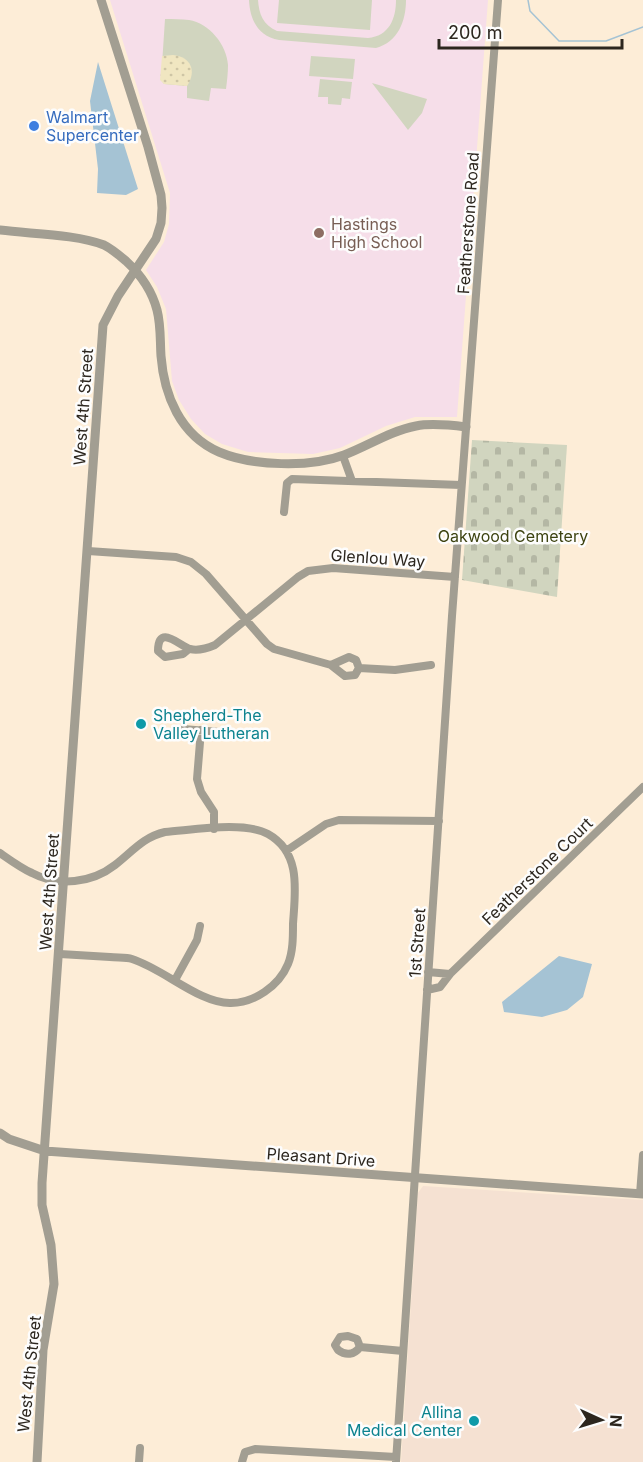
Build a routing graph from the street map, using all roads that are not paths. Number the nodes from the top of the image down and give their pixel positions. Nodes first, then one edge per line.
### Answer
1 (101, 0) edge
2 (498, 0) edge
3 (0, 230) edge
4 (136, 271) junction
5 (466, 427) junction
6 (343, 456) junction
7 (352, 481) junction
8 (461, 485) junction
9 (284, 512) dead end
10 (88, 551) junction
11 (455, 577) junction
12 (246, 620) junction
13 (189, 649) dead end
14 (331, 665) junction
15 (431, 665) dead end
16 (359, 668) junction
17 (183, 729) dead end
18 (201, 730) junction
19 (219, 732) dead end
20 (643, 787) edge
21 (440, 821) junction
22 (214, 829) junction
23 (286, 851) junction
24 (0, 853) edge
25 (64, 881) junction
26 (200, 926) dead end
27 (60, 954) junction
28 (428, 972) junction
29 (450, 974) junction
30 (176, 980) junction
31 (427, 990) junction
32 (0, 1133) edge
33 (45, 1151) junction
34 (643, 1155) edge
35 (414, 1179) junction
36 (641, 1194) edge
37 (360, 1347) dead end
38 (403, 1351) junction
39 (140, 1448) dead end
40 (396, 1460) edge
41 (37, 1462) edge
42 (139, 1462) edge
43 (242, 1462) edge

1 - 4 street
2 - 5 street, Featherstone Road
3 - 4 street
4 - 6 street
4 - 10 street, West 4th Street
5 - 6 street
5 - 8 street, 1st Street
6 - 7 street
7 - 8 street
7 - 9 street
8 - 11 street, 1st Street
10 - 12 street
10 - 25 street, West 4th Street
11 - 12 street, Glenlou Way
11 - 21 street, 1st Street
12 - 13 street, Glenlou Way
12 - 14 street
14 - 16 street
14 - 16 street
15 - 16 street
17 - 18 street
18 - 19 street
18 - 22 street
20 - 29 street, Featherstone Court
21 - 23 street
21 - 28 street, 1st Street
22 - 23 street
22 - 25 street
23 - 30 street
24 - 25 street
25 - 27 street, West 4th Street
26 - 30 street
27 - 30 street
27 - 33 street, West 4th Street
28 - 29 street
28 - 31 street, 1st Street
29 - 31 street, Featherstone Court
31 - 35 street, 1st Street
32 - 33 street, Pleasant Drive
33 - 35 street, Pleasant Drive
33 - 41 street, West 4th Street
34 - 36 street
35 - 36 street, Pleasant Drive
35 - 38 street, 1st Street
37 - 38 street
38 - 40 street, 1st Street
39 - 42 street
40 - 43 street

